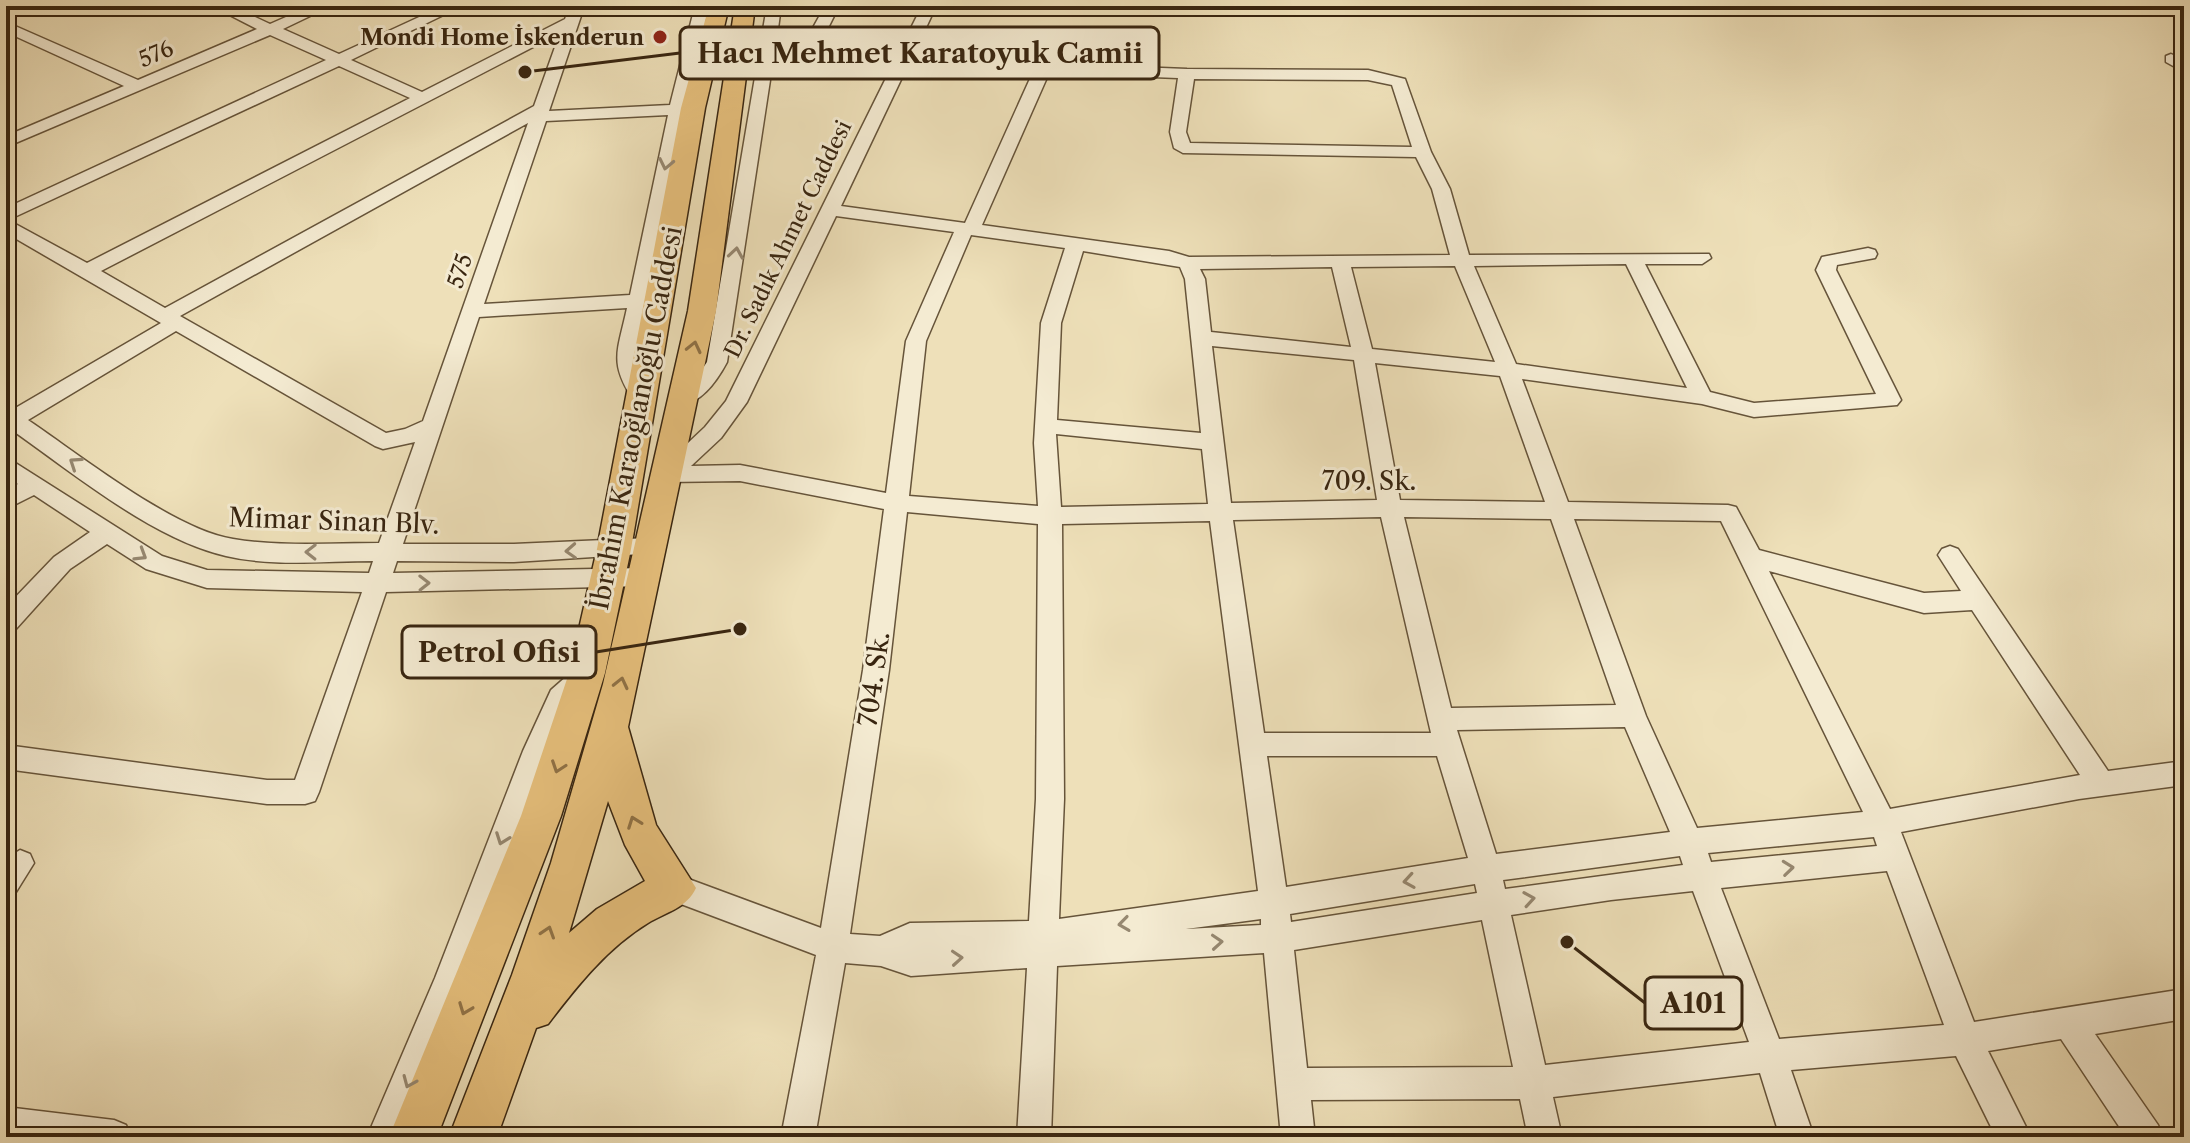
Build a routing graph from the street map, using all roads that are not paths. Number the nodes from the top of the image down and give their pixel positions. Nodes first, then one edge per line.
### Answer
1 (219, 6) edge
2 (324, 6) edge
3 (455, 6) edge
4 (632, 6) edge
5 (702, 6) edge
6 (719, 6) edge
7 (745, 6) edge
8 (774, 6) edge
9 (832, 6) edge
10 (929, 6) edge
11 (575, 12) edge
12 (6, 26) edge
13 (269, 30) junction
14 (24, 35) junction
15 (6, 42) edge
16 (810, 48) junction
17 (768, 49) junction
18 (904, 56) junction
19 (336, 61) junction
20 (1043, 68) junction
21 (1187, 74) junction
22 (138, 86) junction
23 (420, 97) junction
24 (677, 110) junction
25 (538, 113) junction
26 (6, 142) edge
27 (1422, 152) junction
28 (832, 210) junction
29 (6, 215) edge
30 (6, 225) edge
31 (968, 228) junction
32 (1076, 244) junction
33 (1868, 254) dead end
34 (1702, 258) dead end
35 (1633, 259) junction
36 (1340, 261) junction
37 (1462, 262) junction
38 (1188, 263) junction
39 (89, 270) junction
40 (637, 301) junction
41 (472, 311) junction
42 (171, 319) junction
43 (1202, 338) junction
44 (1363, 354) junction
45 (1509, 370) junction
46 (641, 396) junction
47 (1702, 397) junction
48 (682, 398) junction
49 (9, 418) edge
50 (434, 424) junction
51 (1046, 426) junction
52 (1213, 442) junction
53 (6, 465) edge
54 (666, 474) junction
55 (35, 484) junction
56 (6, 501) edge
57 (896, 503) junction
58 (1390, 508) junction
59 (1220, 511) junction
60 (1558, 511) junction
61 (1050, 516) junction
62 (107, 532) junction
63 (390, 553) junction
64 (1950, 555) dead end
65 (1749, 557) junction
66 (646, 562) junction
67 (611, 564) junction
68 (379, 583) junction
69 (1979, 600) junction
70 (6, 623) edge
71 (587, 673) junction
72 (1633, 716) junction
73 (610, 728) junction
74 (1444, 732) junction
75 (1252, 745) junction
76 (6, 757) edge
77 (2184, 773) edge
78 (2101, 784) junction
79 (1883, 823) junction
80 (1689, 842) junction
81 (1895, 857) junction
82 (1486, 869) junction
83 (1702, 877) junction
84 (675, 888) junction
85 (1274, 903) junction
86 (1494, 904) junction
87 (1278, 938) junction
88 (1043, 944) junction
89 (833, 947) junction
90 (2184, 1004) edge
91 (2069, 1024) junction
92 (512, 1034) junction
93 (1965, 1039) junction
94 (1770, 1056) junction
95 (1534, 1083) junction
96 (1293, 1084) junction
97 (6, 1124) edge
98 (114, 1137) edge
99 (384, 1137) edge
100 (413, 1137) edge
101 (473, 1137) edge
102 (798, 1137) edge
103 (1034, 1137) edge
104 (1298, 1137) edge
105 (1545, 1137) edge
106 (1797, 1137) edge
107 (2014, 1137) edge
108 (2146, 1137) edge

1 - 13 street
2 - 13 street, 576
3 - 19 street
4 - 11 street
5 - 24 street
6 - 46 highway, İbrahim Karaoğlanoğlu Caddesi
48 -> 7 highway, İbrahim Karaoğlanoğlu Caddesi
8 - 17 street
9 - 16 street
10 - 18 street, Dr. Sadık Ahmet Caddesi
11 - 23 street
11 - 25 street, 575
12 - 14 street
13 - 19 street
13 - 22 street, 576
14 - 15 street
14 - 22 street
16 - 17 street
16 - 18 street
48 -> 17 street
18 - 20 street
18 - 28 street, Dr. Sadık Ahmet Caddesi
19 - 23 street
19 - 29 street
20 - 21 street
20 - 31 street, 704. Sk.
21 - 27 street
21 - 27 street
22 - 26 street, 576
23 - 39 street
24 - 25 street
24 -> 40 street
25 - 41 street, 575
25 - 42 street
27 - 37 street
28 - 31 street
28 - 54 street, Dr. Sadık Ahmet Caddesi
30 - 39 street
31 - 32 street
31 - 57 street, 704. Sk.
32 - 38 street
32 - 51 street
33 - 47 street
34 - 35 street
35 - 37 street
35 - 47 street
36 - 37 street
36 - 38 street
36 - 44 street
37 - 45 street
38 - 43 street
39 - 42 street
40 - 41 street
40 - 46 street
41 - 50 street, 575
42 - 49 street
42 - 50 street
43 - 44 street
43 - 52 street
44 - 45 street
44 - 58 street
45 - 47 street
45 - 60 street
46 - 67 highway, İbrahim Karaoğlanoğlu Caddesi
48 - 54 highway, İbrahim Karaoğlanoğlu Caddesi
63 -> 49 street, Mimar Sinan Blv.
50 - 63 street, 575
51 - 52 street
51 - 61 street
52 - 59 street
53 - 55 street
54 - 57 street, 709. Sk.
54 - 66 highway, İbrahim Karaoğlanoğlu Caddesi
55 - 56 street
55 - 62 street
57 - 61 street, 709. Sk.
57 - 89 street, 704. Sk.
58 - 59 street, 709. Sk.
58 - 60 street, 709. Sk.
58 - 74 street
59 - 61 street, 709. Sk.
59 - 75 street
60 - 65 street, 709. Sk.
60 - 72 street
61 - 88 street
62 -> 68 street
62 - 70 street
67 -> 63 street, Mimar Sinan Blv.
63 - 68 street, 575
64 - 69 street
65 - 69 street
65 - 79 street, 709. Sk.
66 - 67 street
73 -> 66 highway, İbrahim Karaoğlanoğlu Caddesi
68 -> 67 street
67 - 71 highway, İbrahim Karaoğlanoğlu Caddesi
68 - 76 street, 575
69 - 78 street
71 -> 99 street
71 -> 100 highway, İbrahim Karaoğlanoğlu Caddesi
72 - 74 street
72 - 80 street
84 -> 73 highway
92 -> 73 highway, İbrahim Karaoğlanoğlu Caddesi
74 - 75 street
74 - 82 street
75 - 85 street
77 - 78 street
78 - 79 street
79 - 80 street
79 - 81 street, 709. Sk.
80 - 82 street
80 - 83 street
83 -> 81 street
81 - 93 street, 709. Sk.
82 -> 85 street
82 - 86 street
86 -> 83 street
83 - 94 street
84 - 89 street
84 - 92 highway
85 - 87 street
85 -> 88 street
86 - 87 street
86 - 95 street
88 -> 87 street
87 - 96 street
88 - 89 street
88 - 103 street
89 - 102 street, 704. Sk.
90 - 91 street
91 - 93 street
91 - 108 street
92 - 101 highway, İbrahim Karaoğlanoğlu Caddesi
93 - 94 street
93 - 107 street, 709. Sk.
94 - 95 street
94 - 106 street
95 - 96 street
95 - 105 street
96 - 104 street
97 - 98 street

